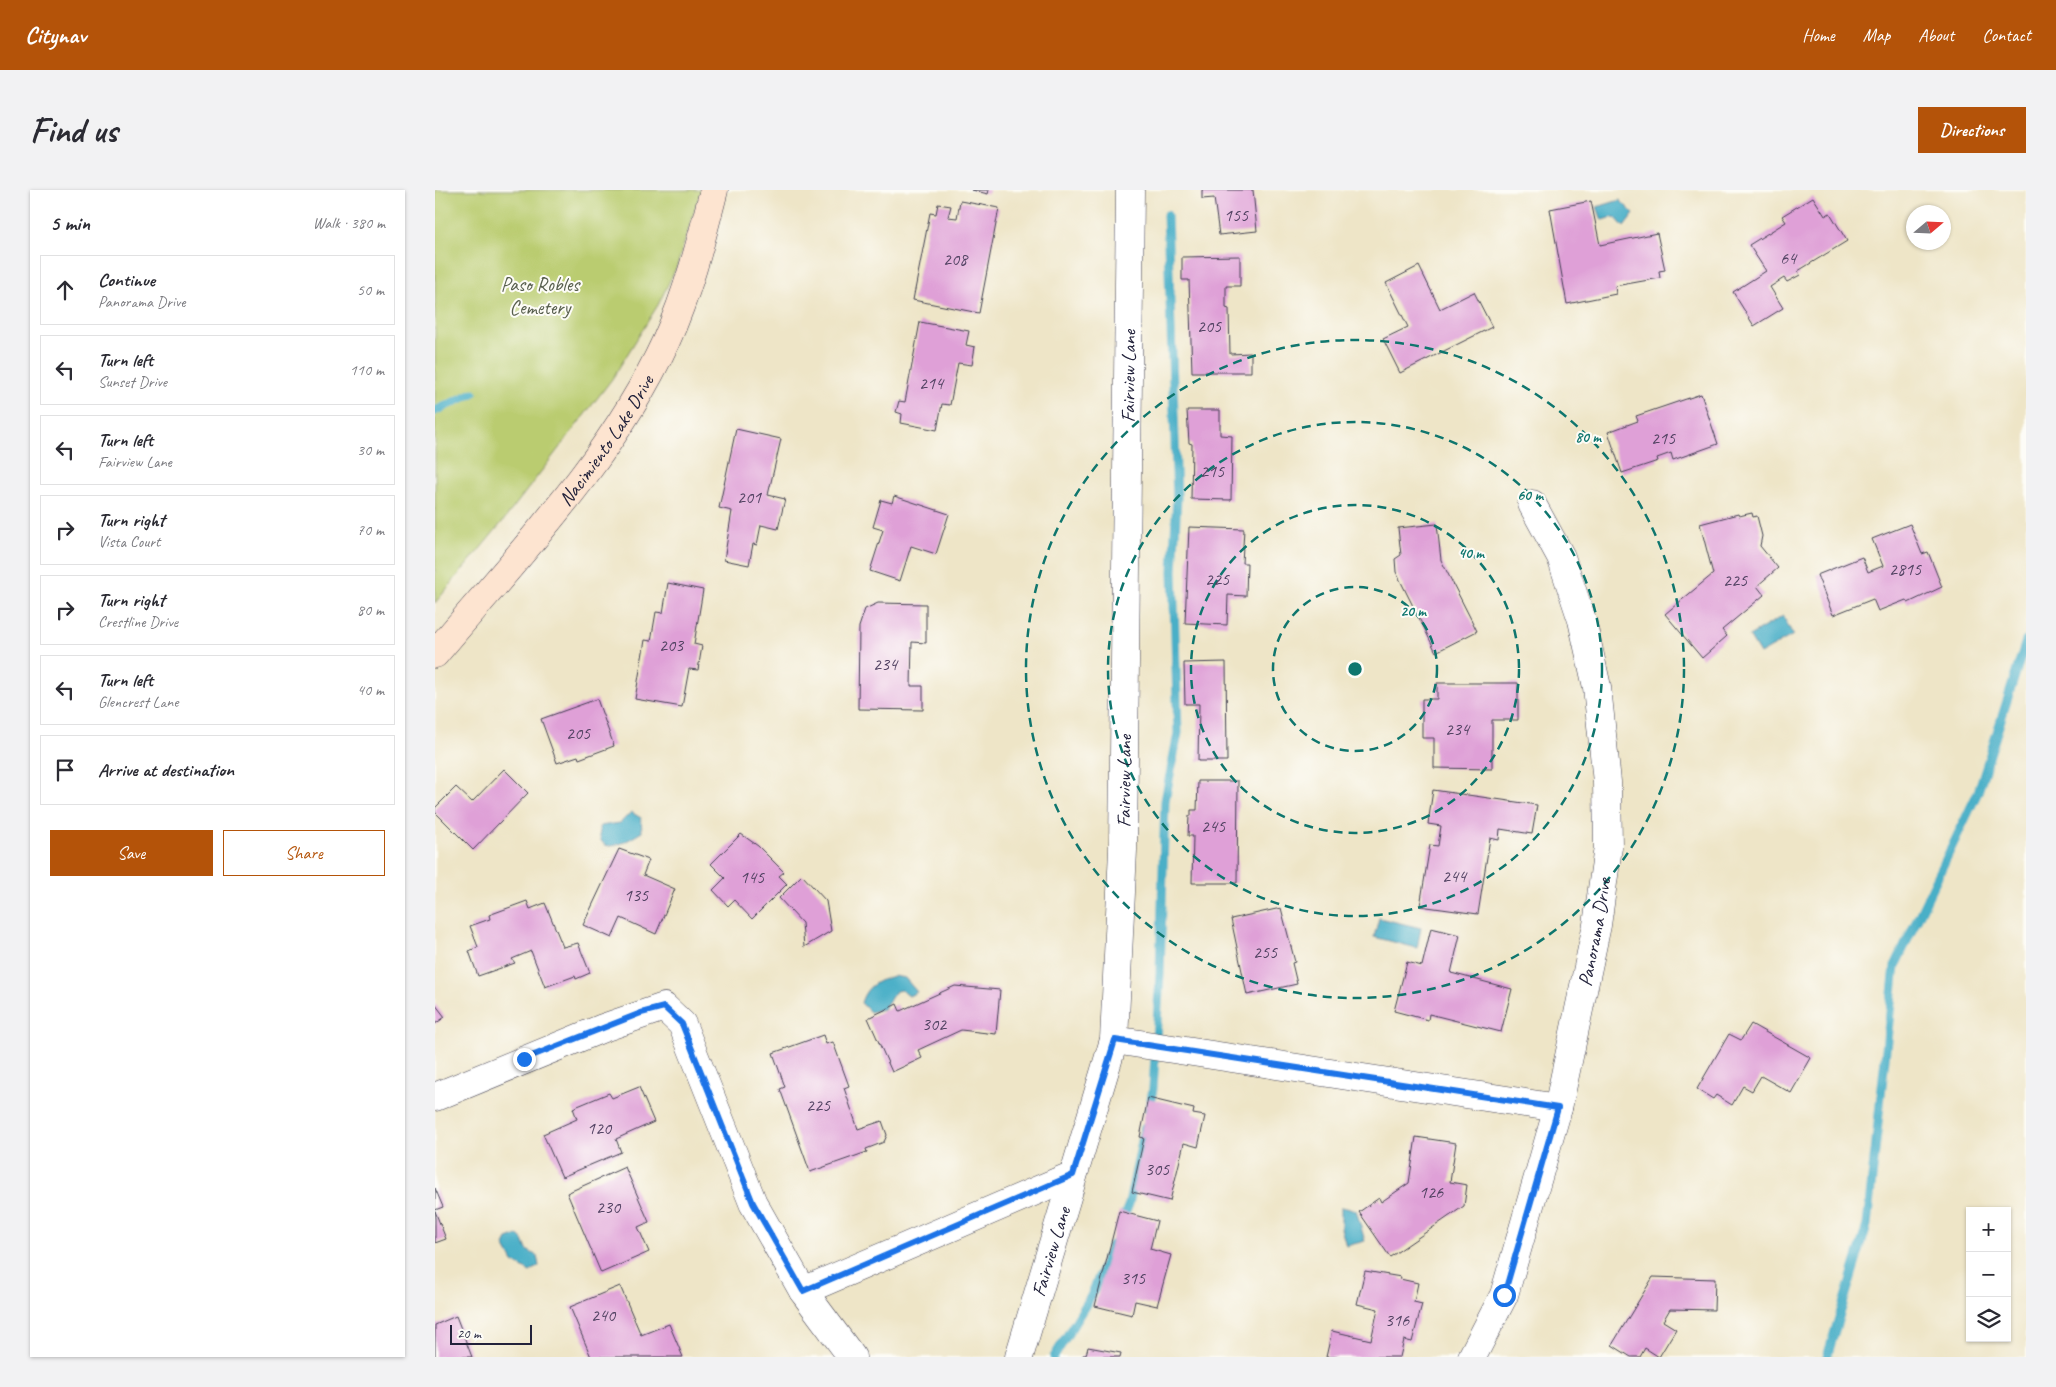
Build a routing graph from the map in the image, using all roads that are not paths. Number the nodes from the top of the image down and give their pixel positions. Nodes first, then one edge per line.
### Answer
1 (714, 190) edge
2 (1130, 190) edge
3 (1532, 504) dead end
4 (435, 654) edge
5 (1115, 1040) junction
6 (435, 1097) edge
7 (1558, 1108) junction
8 (1073, 1175) junction
9 (803, 1291) junction
10 (852, 1357) edge
11 (1019, 1357) edge
12 (1472, 1357) edge

1 - 4 main road, Nacimiento Lake Drive
2 - 5 street, Fairview Lane
3 - 7 street, Panorama Drive
5 - 7 street
5 - 8 street, Fairview Lane
6 - 9 street
7 - 12 street, Panorama Drive
8 - 9 street
8 - 11 street, Fairview Lane
9 - 10 street

